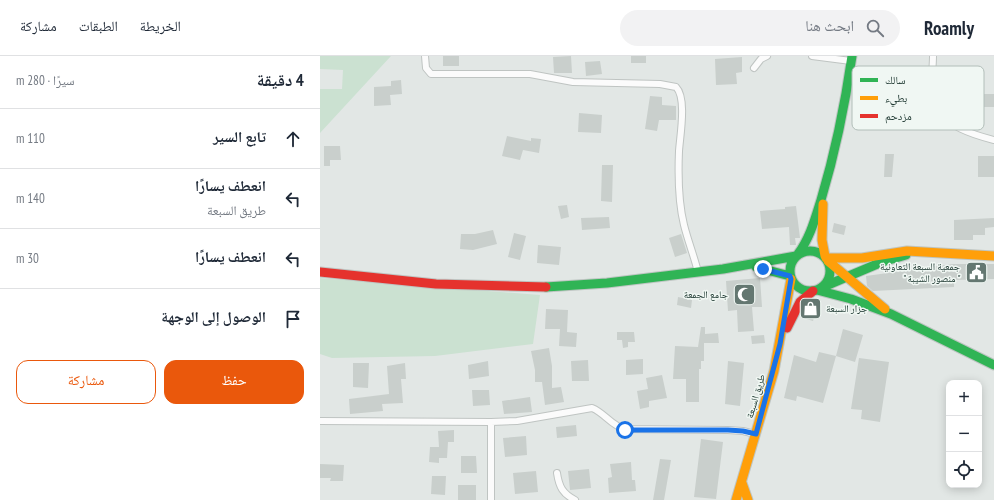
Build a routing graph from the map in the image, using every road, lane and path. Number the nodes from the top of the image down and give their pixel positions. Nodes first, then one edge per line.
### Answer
1 (425, 56) edge
2 (767, 56) edge
3 (812, 56) edge
4 (933, 56) edge
5 (852, 58) edge
6 (933, 66) edge
7 (754, 68) dead end
8 (965, 130) edge
9 (994, 140) edge
10 (824, 191) junction
11 (919, 251) junction
12 (797, 255) junction
13 (994, 256) edge
14 (826, 258) junction
15 (750, 266) junction
16 (320, 272) edge
17 (698, 272) junction
18 (848, 277) junction
19 (791, 278) junction
20 (817, 290) junction
21 (890, 314) junction
22 (780, 344) junction
23 (994, 365) edge
24 (320, 421) edge
25 (491, 422) junction
26 (756, 434) junction
27 (557, 473) dead end
28 (742, 483) junction
29 (491, 500) edge
30 (575, 500) edge
31 (736, 500) edge
32 (748, 500) edge

1 - 17 street
2 - 7 street
3 - 5 street
4 - 6 street
5 - 10 street
8 - 9 street
10 - 12 street
10 - 14 street
11 - 13 street
11 - 14 street
11 - 18 street
12 - 14 street
12 - 15 street
12 - 19 street
14 - 18 street
14 - 20 street
15 - 17 street
15 - 19 street
16 - 17 street
18 - 20 street
18 - 21 street
19 - 20 street
19 - 22 street, طريق السبعة
20 - 21 street
20 - 22 street, طريق السبعة
21 - 23 street
22 - 26 street, طريق السبعة
24 - 25 street
25 - 26 street
25 - 29 street
26 - 28 street, طريق السبعة
27 - 30 street
28 - 31 street, طريق السبعة
28 - 32 street

